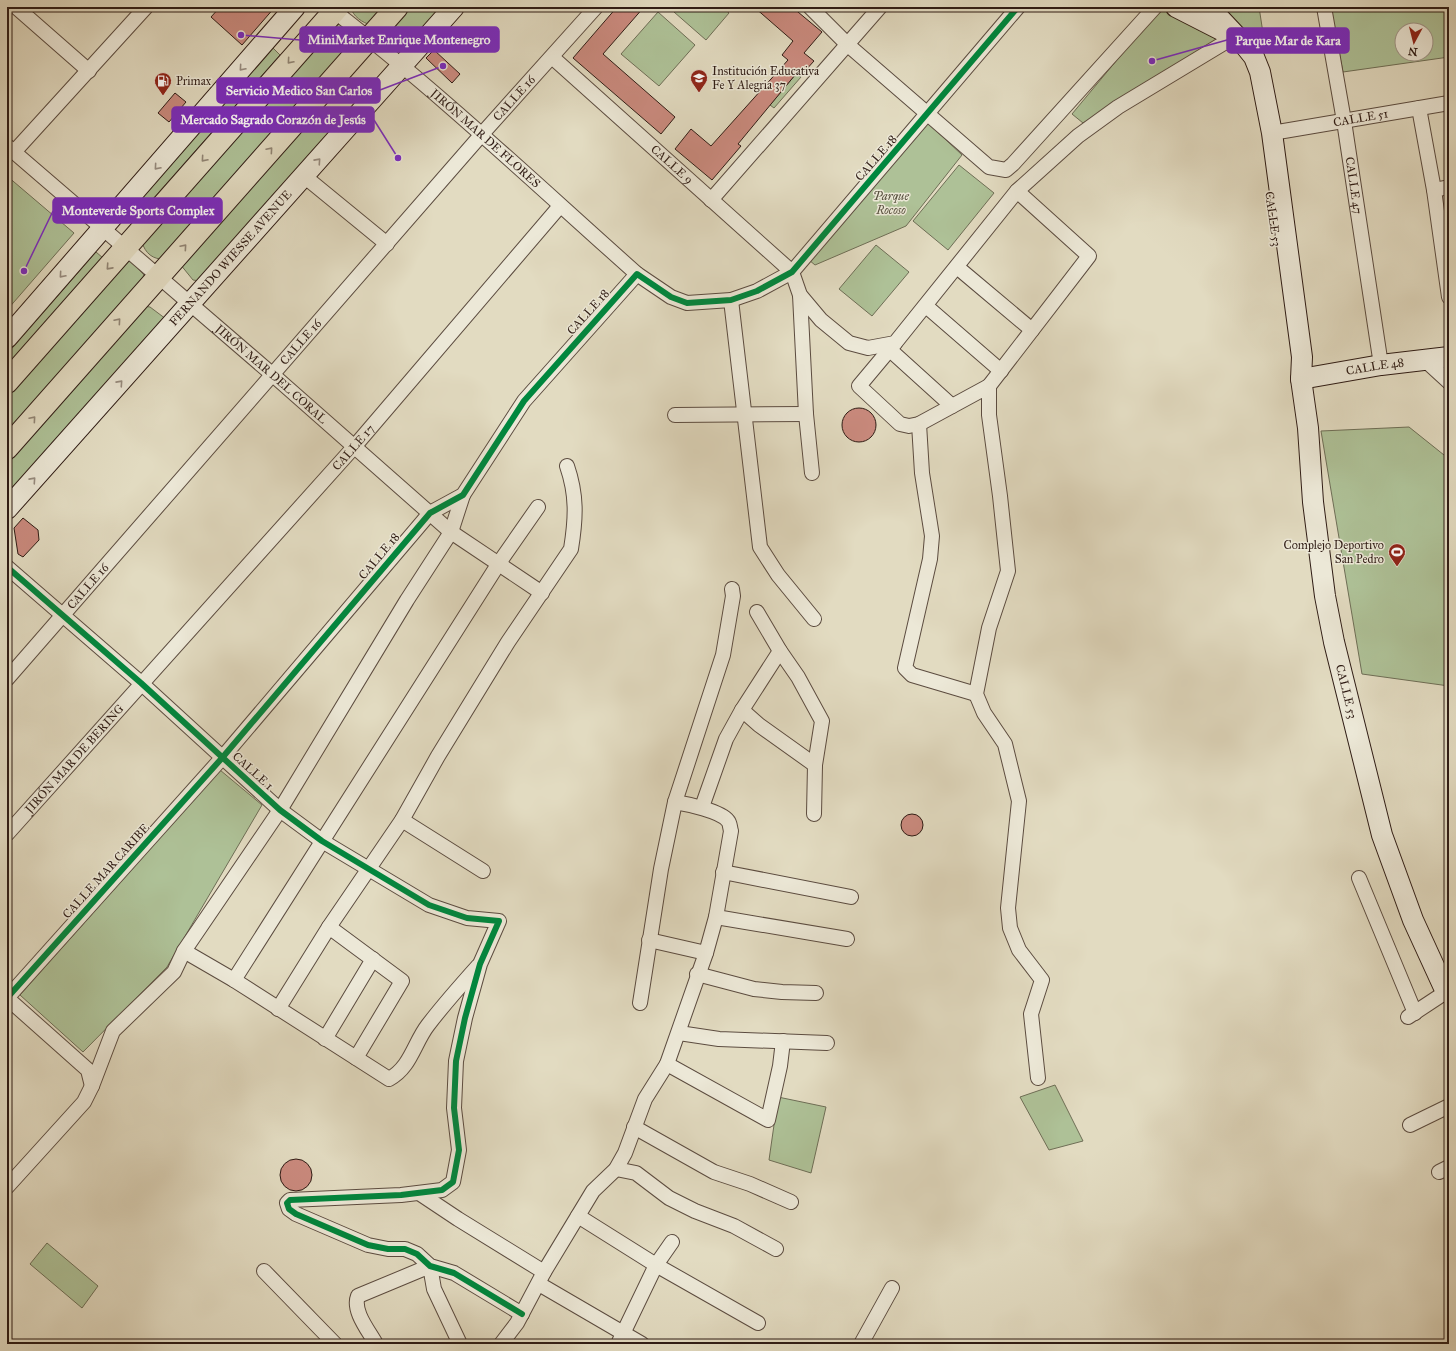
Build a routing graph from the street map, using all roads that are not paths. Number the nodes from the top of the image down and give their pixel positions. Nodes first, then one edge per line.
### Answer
1 (16, 7) edge
2 (146, 7) edge
3 (294, 7) edge
4 (397, 7) edge
5 (454, 7) edge
6 (596, 7) edge
7 (810, 7) edge
8 (880, 7) edge
9 (1018, 7) edge
10 (1155, 7) edge
11 (1176, 7) edge
12 (1209, 7) edge
13 (1324, 7) edge
14 (334, 8) edge
15 (370, 38) junction
16 (848, 45) junction
17 (1248, 50) junction
18 (552, 57) junction
19 (403, 66) junction
20 (89, 71) junction
21 (1449, 103) edge
22 (1419, 108) junction
23 (927, 116) junction
24 (1344, 121) junction
25 (1272, 132) junction
26 (482, 134) junction
27 (10, 149) edge
28 (304, 176) junction
29 (1449, 187) edge
30 (1434, 190) junction
31 (1017, 191) junction
32 (711, 200) junction
33 (560, 206) junction
34 (103, 229) junction
35 (387, 244) junction
36 (125, 248) junction
37 (957, 268) junction
38 (1447, 268) edge
39 (792, 272) junction
40 (637, 274) junction
41 (157, 276) junction
42 (800, 295) junction
43 (1449, 297) edge
44 (731, 300) junction
45 (191, 304) junction
46 (926, 306) junction
47 (1032, 330) junction
48 (7, 338) edge
49 (892, 346) junction
50 (1449, 357) edge
51 (1425, 360) junction
52 (1381, 365) junction
53 (1001, 371) junction
54 (273, 375) junction
55 (1301, 379) junction
56 (7, 382) edge
57 (1449, 382) edge
58 (989, 386) junction
59 (952, 406) junction
60 (806, 414) junction
61 (675, 415) dead end
62 (746, 416) junction
63 (919, 424) junction
64 (354, 447) junction
65 (7, 448) edge
66 (567, 466) dead end
67 (812, 473) dead end
68 (463, 495) junction
69 (538, 507) dead end
70 (7, 509) edge
71 (430, 513) junction
72 (451, 532) junction
73 (499, 563) junction
74 (7, 567) edge
75 (732, 589) dead end
76 (542, 593) junction
77 (757, 612) dead end
78 (63, 614) junction
79 (814, 619) dead end
80 (780, 651) junction
81 (7, 679) edge
82 (141, 683) junction
83 (976, 694) junction
84 (742, 710) junction
85 (222, 758) junction
86 (815, 765) junction
87 (675, 802) junction
88 (702, 807) junction
89 (280, 810) junction
90 (814, 814) dead end
91 (402, 820) junction
92 (7, 834) edge
93 (322, 841) junction
94 (367, 869) junction
95 (483, 871) dead end
96 (723, 872) junction
97 (1359, 878) dead end
98 (851, 897) dead end
99 (716, 917) junction
100 (329, 927) junction
101 (847, 939) dead end
102 (649, 940) junction
103 (184, 951) junction
104 (706, 953) junction
105 (373, 959) junction
106 (480, 964) junction
107 (697, 974) junction
108 (234, 980) junction
109 (1448, 991) edge
110 (816, 993) dead end
111 (7, 998) edge
112 (640, 1003) dead end
113 (278, 1009) junction
114 (679, 1033) junction
115 (325, 1039) junction
116 (783, 1041) junction
117 (827, 1043) dead end
118 (356, 1058) junction
119 (667, 1064) junction
120 (1038, 1078) dead end
121 (92, 1086) junction
122 (1449, 1106) edge
123 (1410, 1125) dead end
124 (634, 1127) junction
125 (616, 1169) junction
126 (7, 1187) edge
127 (419, 1193) junction
128 (791, 1202) dead end
129 (578, 1216) junction
130 (672, 1242) dead end
131 (776, 1250) dead end
132 (656, 1265) junction
133 (430, 1266) junction
134 (264, 1271) dead end
135 (541, 1278) junction
136 (892, 1288) dead end
137 (522, 1314) junction
138 (758, 1323) dead end
139 (621, 1339) edge
140 (335, 1344) edge
141 (376, 1344) edge
142 (460, 1344) edge
143 (500, 1344) edge
144 (642, 1344) edge
145 (861, 1344) edge

1 - 20 street
2 - 20 street
3 -> 34 street
4 - 15 main road
5 - 19 street, FERNANDO WIESSE AVENUE
6 - 18 street, CALLE 16
7 - 16 street
8 - 16 street
9 - 23 street, CALLE 18
10 - 23 street
11 - 17 street
12 - 17 street, CALLE 53
13 - 24 street, CALLE 47
14 - 15 street, JIRÓN MAR DE FLORES
14 -> 36 main road
15 - 19 street, JIRÓN MAR DE FLORES
41 -> 15 main road
16 - 23 street
16 - 32 street
17 - 25 street, CALLE 53
17 - 31 street
17 - 55 street, CALLE 53
18 - 26 street, CALLE 16
18 - 32 street, CALLE 9
19 - 26 street, JIRÓN MAR DE FLORES
28 -> 19 street, FERNANDO WIESSE AVENUE
20 - 27 street
21 - 22 street, CALLE 51
22 - 24 street, CALLE 51
22 - 30 street
23 - 39 street, CALLE 18
24 - 25 street, CALLE 51
24 - 52 street, CALLE 47
25 - 55 street, CALLE 53
26 - 33 street, JIRÓN MAR DE FLORES
26 - 35 street, CALLE 16
27 - 34 street, JIRÓN MAR DEL CORAL
28 - 35 street
28 - 45 street, FERNANDO WIESSE AVENUE
29 - 30 street
30 - 38 street
31 - 37 street
31 - 47 street
32 - 39 street, CALLE 9
33 - 40 street, JIRÓN MAR DE FLORES
33 - 64 street, CALLE 17
34 - 36 street, JIRÓN MAR DEL CORAL
34 -> 48 street
35 - 54 street, CALLE 16
36 - 41 street, JIRÓN MAR DEL CORAL
36 -> 56 main road
37 - 46 street
37 - 47 street
38 - 43 street
39 - 42 street
39 - 44 street, CALLE 18
40 - 44 street, CALLE 18
40 - 68 street, CALLE 18
41 - 45 street, JIRÓN MAR DEL CORAL
65 -> 41 main road
42 - 49 street
42 - 60 street
44 - 62 street
45 - 54 street, JIRÓN MAR DEL CORAL
70 -> 45 street, FERNANDO WIESSE AVENUE
46 - 49 street
46 - 53 street
47 - 53 street
49 - 59 street
49 - 63 street
50 - 51 street, CALLE 48
51 - 52 street, CALLE 48
51 - 57 street
52 - 55 street, CALLE 48
53 - 58 street
54 - 64 street, JIRÓN MAR DEL CORAL
54 - 78 street, CALLE 16
55 - 109 street, CALLE 53
58 - 59 street
58 - 83 street
59 - 63 street
60 - 62 street
60 - 67 street
61 - 62 street
62 - 79 street
63 - 83 street
64 - 71 street, JIRÓN MAR DEL CORAL
64 - 82 street, CALLE 17
66 - 76 street
68 - 71 street, CALLE 18
68 - 72 street
69 - 73 street
71 - 72 street, JIRÓN MAR DEL CORAL
71 - 85 street, CALLE 18
72 - 73 street, JIRÓN MAR DEL CORAL
72 - 89 street
73 - 76 street, JIRÓN MAR DEL CORAL
73 - 93 street
74 - 78 street, CALLE 1
75 - 87 street
76 - 91 street
77 - 80 street
78 - 81 street, CALLE 16
78 - 82 street, CALLE 1
80 - 84 street
80 - 86 street
82 - 85 street, CALLE 1
82 - 92 street, JIRÓN MAR DE BERING
83 - 120 street
84 - 86 street
84 - 88 street
85 - 89 street, CALLE 1
85 - 111 street, CALLE MAR CARIBE
86 - 90 street
87 - 88 street
87 - 102 street
88 - 96 street
89 - 93 street, CALLE 1
89 - 103 street
91 - 94 street
91 - 95 street
93 - 94 street, CALLE 1
93 - 108 street
94 - 100 street
94 - 106 street, CALLE 1
96 - 98 street
96 - 99 street
97 - 109 street
99 - 101 street
99 - 104 street
100 - 105 street
100 - 113 street
102 - 104 street
102 - 112 street
103 - 108 street
103 - 121 street
104 - 107 street
105 - 115 street
105 - 118 street
106 - 118 street
106 - 127 street
107 - 110 street
107 - 114 street
108 - 113 street
111 - 121 street
113 - 115 street
114 - 116 street
114 - 119 street
115 - 118 street
116 - 117 street
116 - 119 street
119 - 124 street
121 - 126 street
122 - 123 street
124 - 125 street
124 - 128 street
125 - 129 street
125 - 131 street
127 - 133 street
127 - 135 street
129 - 132 street
129 - 135 street
130 - 132 street
132 - 138 street
132 - 139 street
133 - 137 street
133 - 141 street
133 - 142 street
134 - 140 street
135 - 137 street
135 - 139 street
136 - 145 street
137 - 143 street
139 - 144 street

